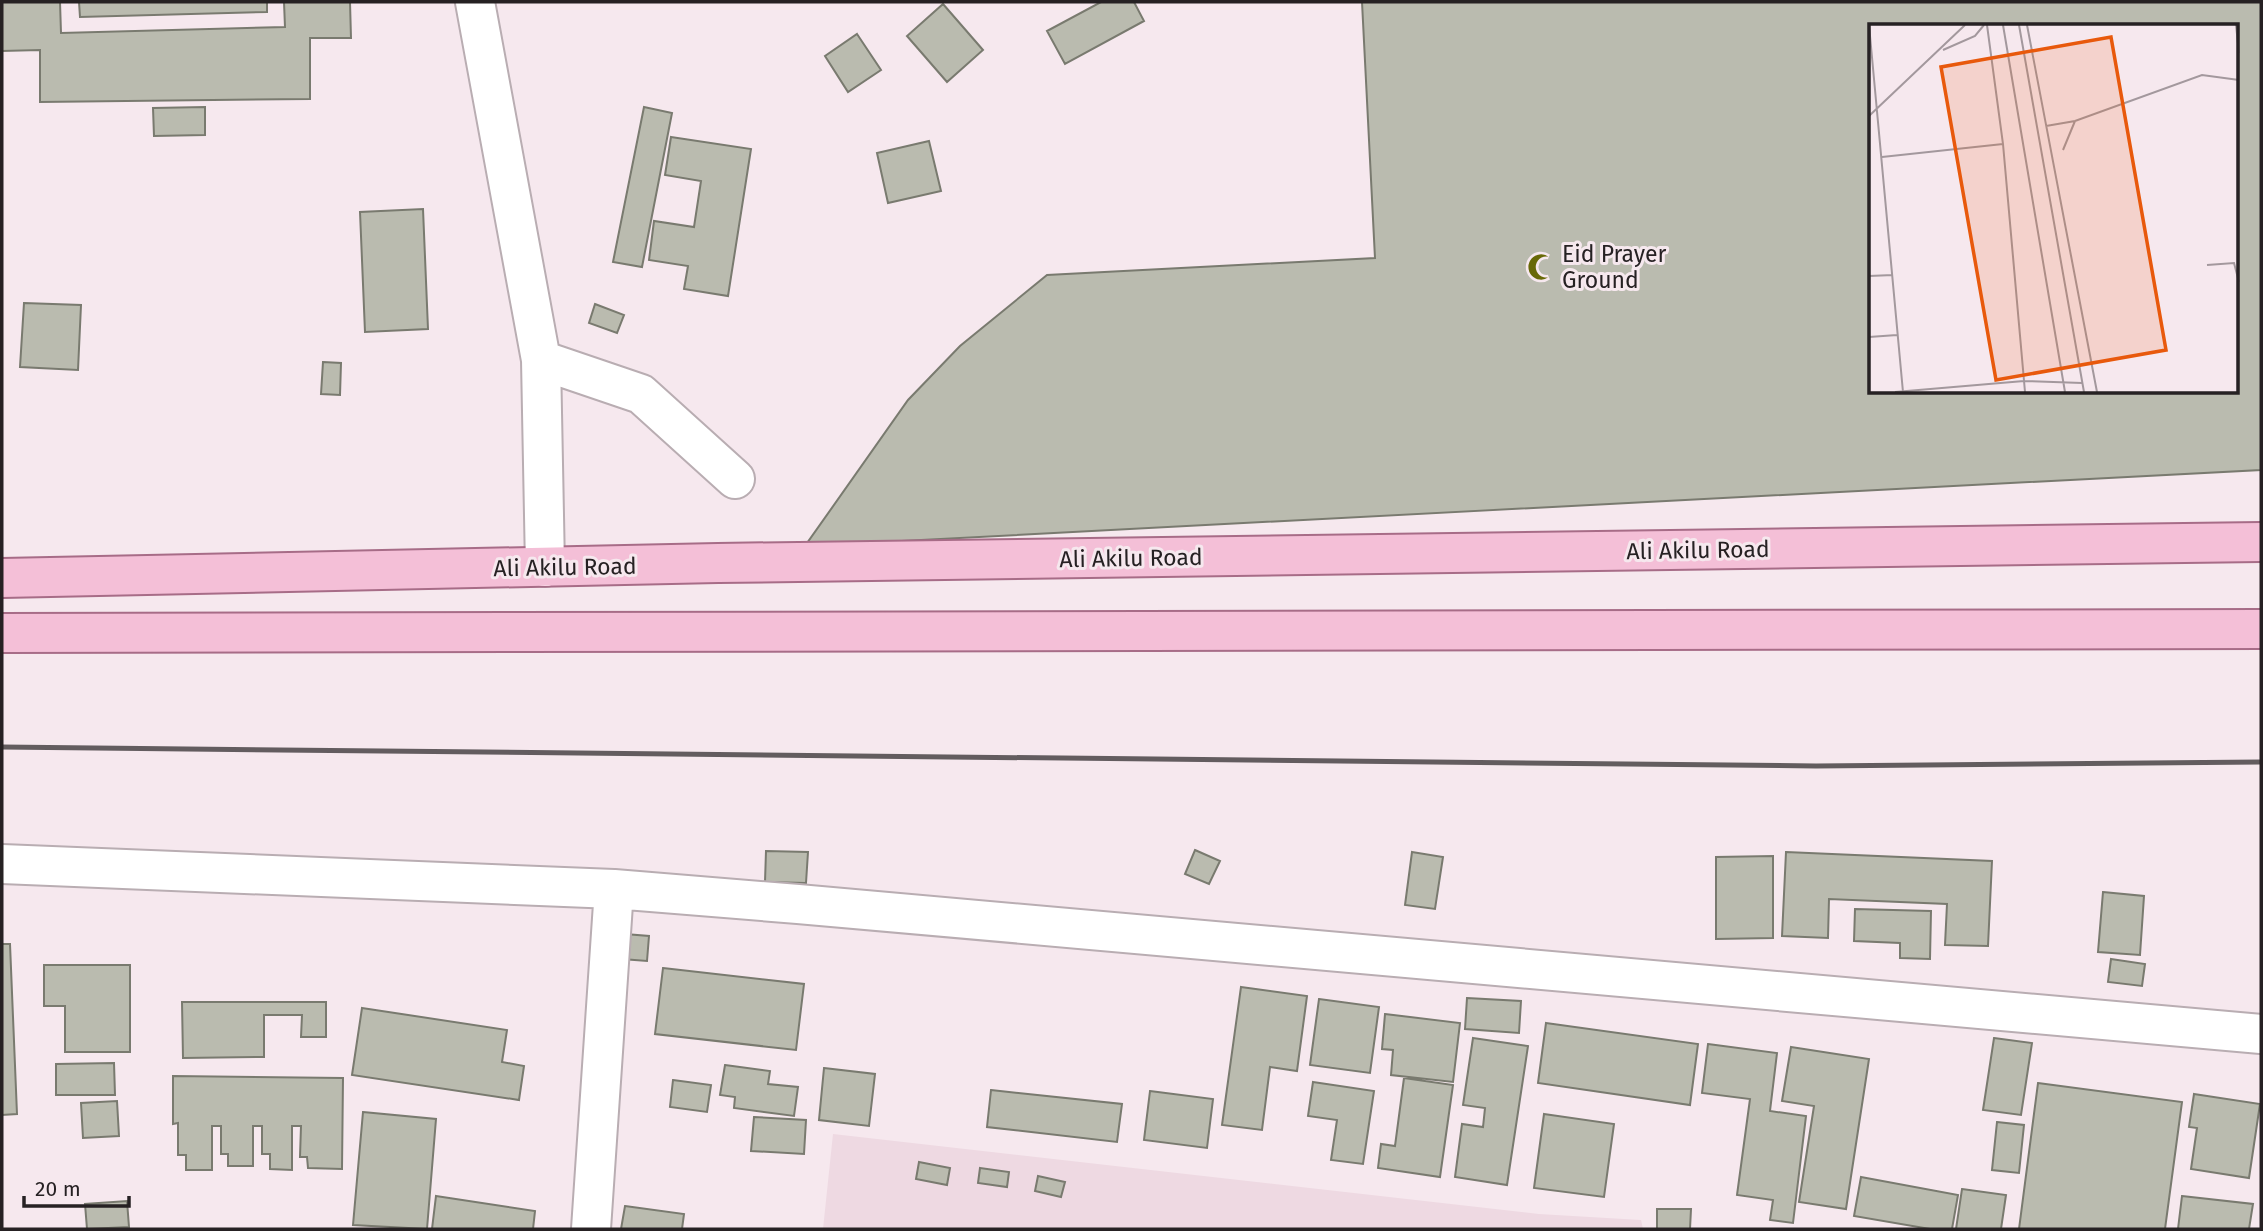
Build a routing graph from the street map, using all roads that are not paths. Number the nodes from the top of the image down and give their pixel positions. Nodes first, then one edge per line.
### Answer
1 (475, 2) edge
2 (541, 360) junction
3 (735, 479) dead end
4 (2261, 542) edge
5 (545, 567) junction
6 (2, 578) edge
7 (2261, 629) edge
8 (2, 633) edge
9 (2, 864) edge
10 (614, 889) junction
11 (2261, 1034) edge
12 (591, 1229) edge

1 - 2 street
2 - 3 street
2 - 5 street
4 - 5 main road, Ali Akilu Road
5 - 6 main road, Ali Akilu Road
7 - 8 main road
9 - 10 street
10 - 11 street
10 - 12 street

